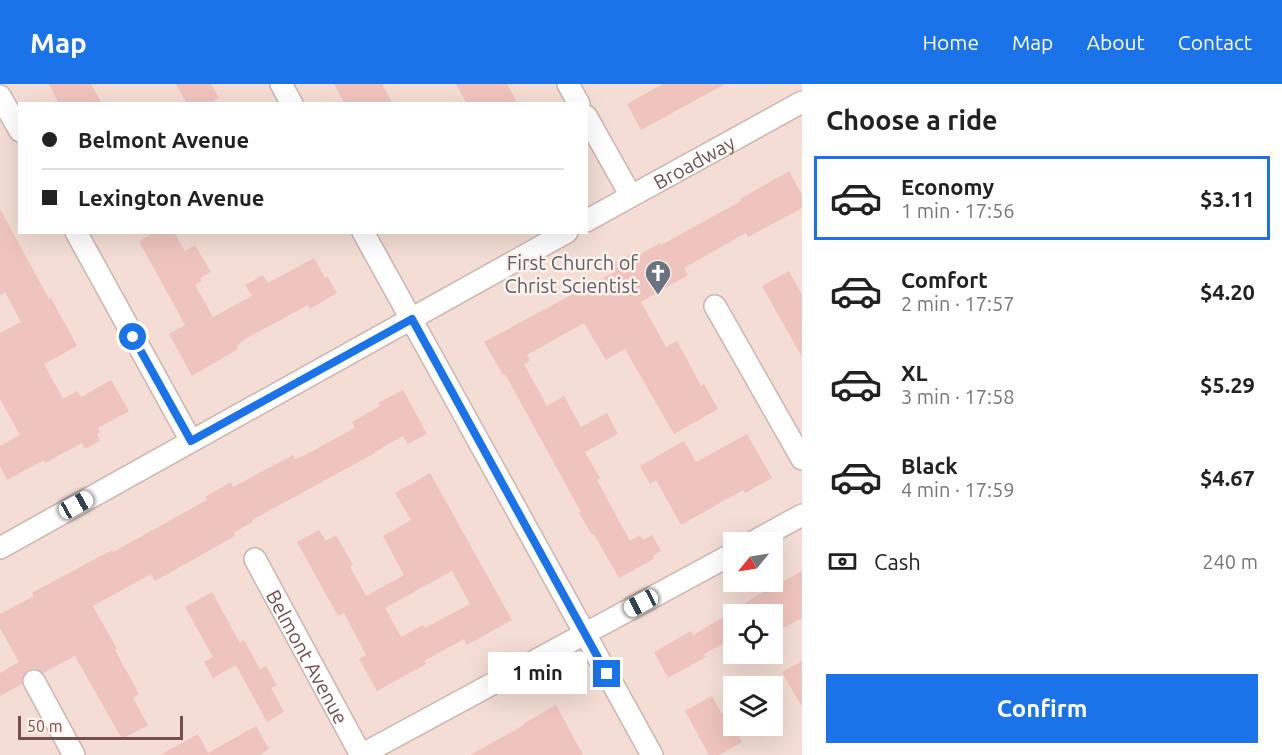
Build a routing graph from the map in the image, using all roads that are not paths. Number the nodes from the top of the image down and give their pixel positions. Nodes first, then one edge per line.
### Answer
1 (281, 84) edge
2 (568, 84) edge
3 (0, 96) edge
4 (291, 102) edge
5 (578, 102) edge
6 (802, 102) edge
7 (588, 120) edge
8 (18, 128) edge
9 (631, 196) junction
10 (588, 220) edge
11 (77, 234) edge
12 (364, 234) edge
13 (563, 234) edge
14 (715, 306) dead end
15 (412, 319) junction
16 (191, 441) junction
17 (802, 459) edge
18 (802, 516) edge
19 (772, 532) edge
20 (0, 548) edge
21 (255, 559) dead end
22 (723, 559) edge
23 (585, 633) junction
24 (34, 681) dead end
25 (74, 755) edge
26 (361, 755) edge
27 (652, 755) edge

1 - 4 street
2 - 5 street
3 - 8 street
6 - 9 street, Broadway
7 - 9 street
9 - 10 street, Broadway
11 - 16 street
12 - 15 street
13 - 15 street
14 - 17 street
15 - 16 street
15 - 23 street
16 - 20 street
18 - 19 street
21 - 26 street, Belmont Avenue
22 - 23 street
23 - 26 street
23 - 27 street
24 - 25 street

